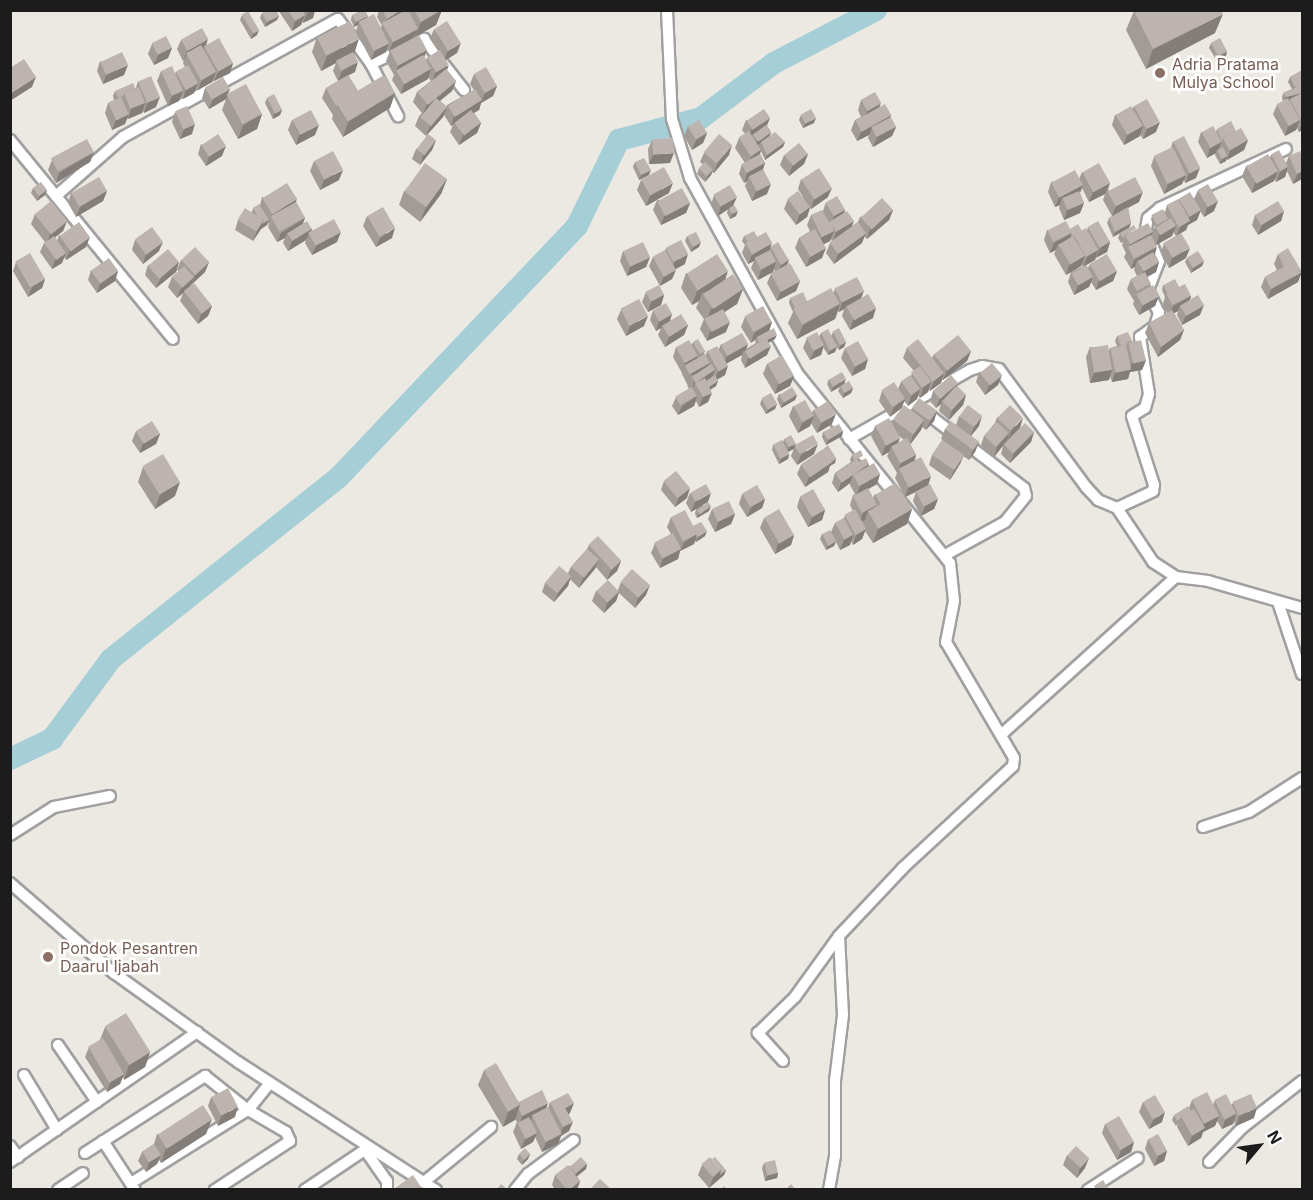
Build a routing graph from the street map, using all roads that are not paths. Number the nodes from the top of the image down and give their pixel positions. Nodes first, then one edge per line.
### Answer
1 (329, 10) edge
2 (667, 10) edge
3 (338, 20) junction
4 (371, 64) junction
5 (464, 90) dead end
6 (398, 116) dead end
7 (10, 140) edge
8 (1286, 149) dead end
9 (56, 196) junction
10 (173, 339) dead end
11 (916, 404) junction
12 (849, 439) junction
13 (1116, 508) junction
14 (945, 555) junction
15 (1176, 577) junction
16 (1278, 602) junction
17 (1302, 608) edge
18 (1302, 674) edge
19 (1002, 734) junction
20 (1302, 778) edge
21 (110, 796) dead end
22 (1203, 827) dead end
23 (10, 835) edge
24 (10, 883) edge
25 (839, 936) junction
26 (197, 1032) junction
27 (58, 1046) dead end
28 (783, 1061) dead end
29 (24, 1075) dead end
30 (1302, 1081) edge
31 (270, 1083) junction
32 (97, 1102) junction
33 (248, 1110) junction
34 (491, 1127) dead end
35 (57, 1130) junction
36 (574, 1140) dead end
37 (103, 1141) junction
38 (10, 1146) edge
39 (367, 1149) junction
40 (85, 1153) dead end
41 (1138, 1158) dead end
42 (14, 1159) edge
43 (1209, 1162) dead end
44 (82, 1173) dead end
45 (424, 1182) junction
46 (133, 1186) edge
47 (65, 1188) edge
48 (215, 1190) edge
49 (305, 1190) edge
50 (387, 1190) edge
51 (436, 1190) edge
52 (515, 1190) edge
53 (829, 1190) edge
54 (1088, 1190) edge

1 - 3 street
2 - 12 street
3 - 4 street
3 - 9 street
4 - 5 street
4 - 6 street
7 - 9 street
8 - 13 street
9 - 10 street
11 - 12 street
11 - 13 street
11 - 14 street
12 - 14 street
13 - 15 street
14 - 19 street
15 - 16 street
15 - 19 street
16 - 17 street
16 - 18 street
19 - 25 street
20 - 22 street
21 - 23 street
24 - 26 street
25 - 28 street
25 - 53 street
26 - 31 street
26 - 32 street
27 - 32 street
29 - 35 street
30 - 43 street
31 - 33 street
31 - 39 street
32 - 35 street
33 - 37 street
33 - 46 street
33 - 48 street
34 - 45 street
35 - 42 street
36 - 52 street
37 - 40 street
37 - 46 street
38 - 42 street
39 - 45 street
39 - 49 street
39 - 50 street
41 - 54 street
44 - 47 street
45 - 51 street

